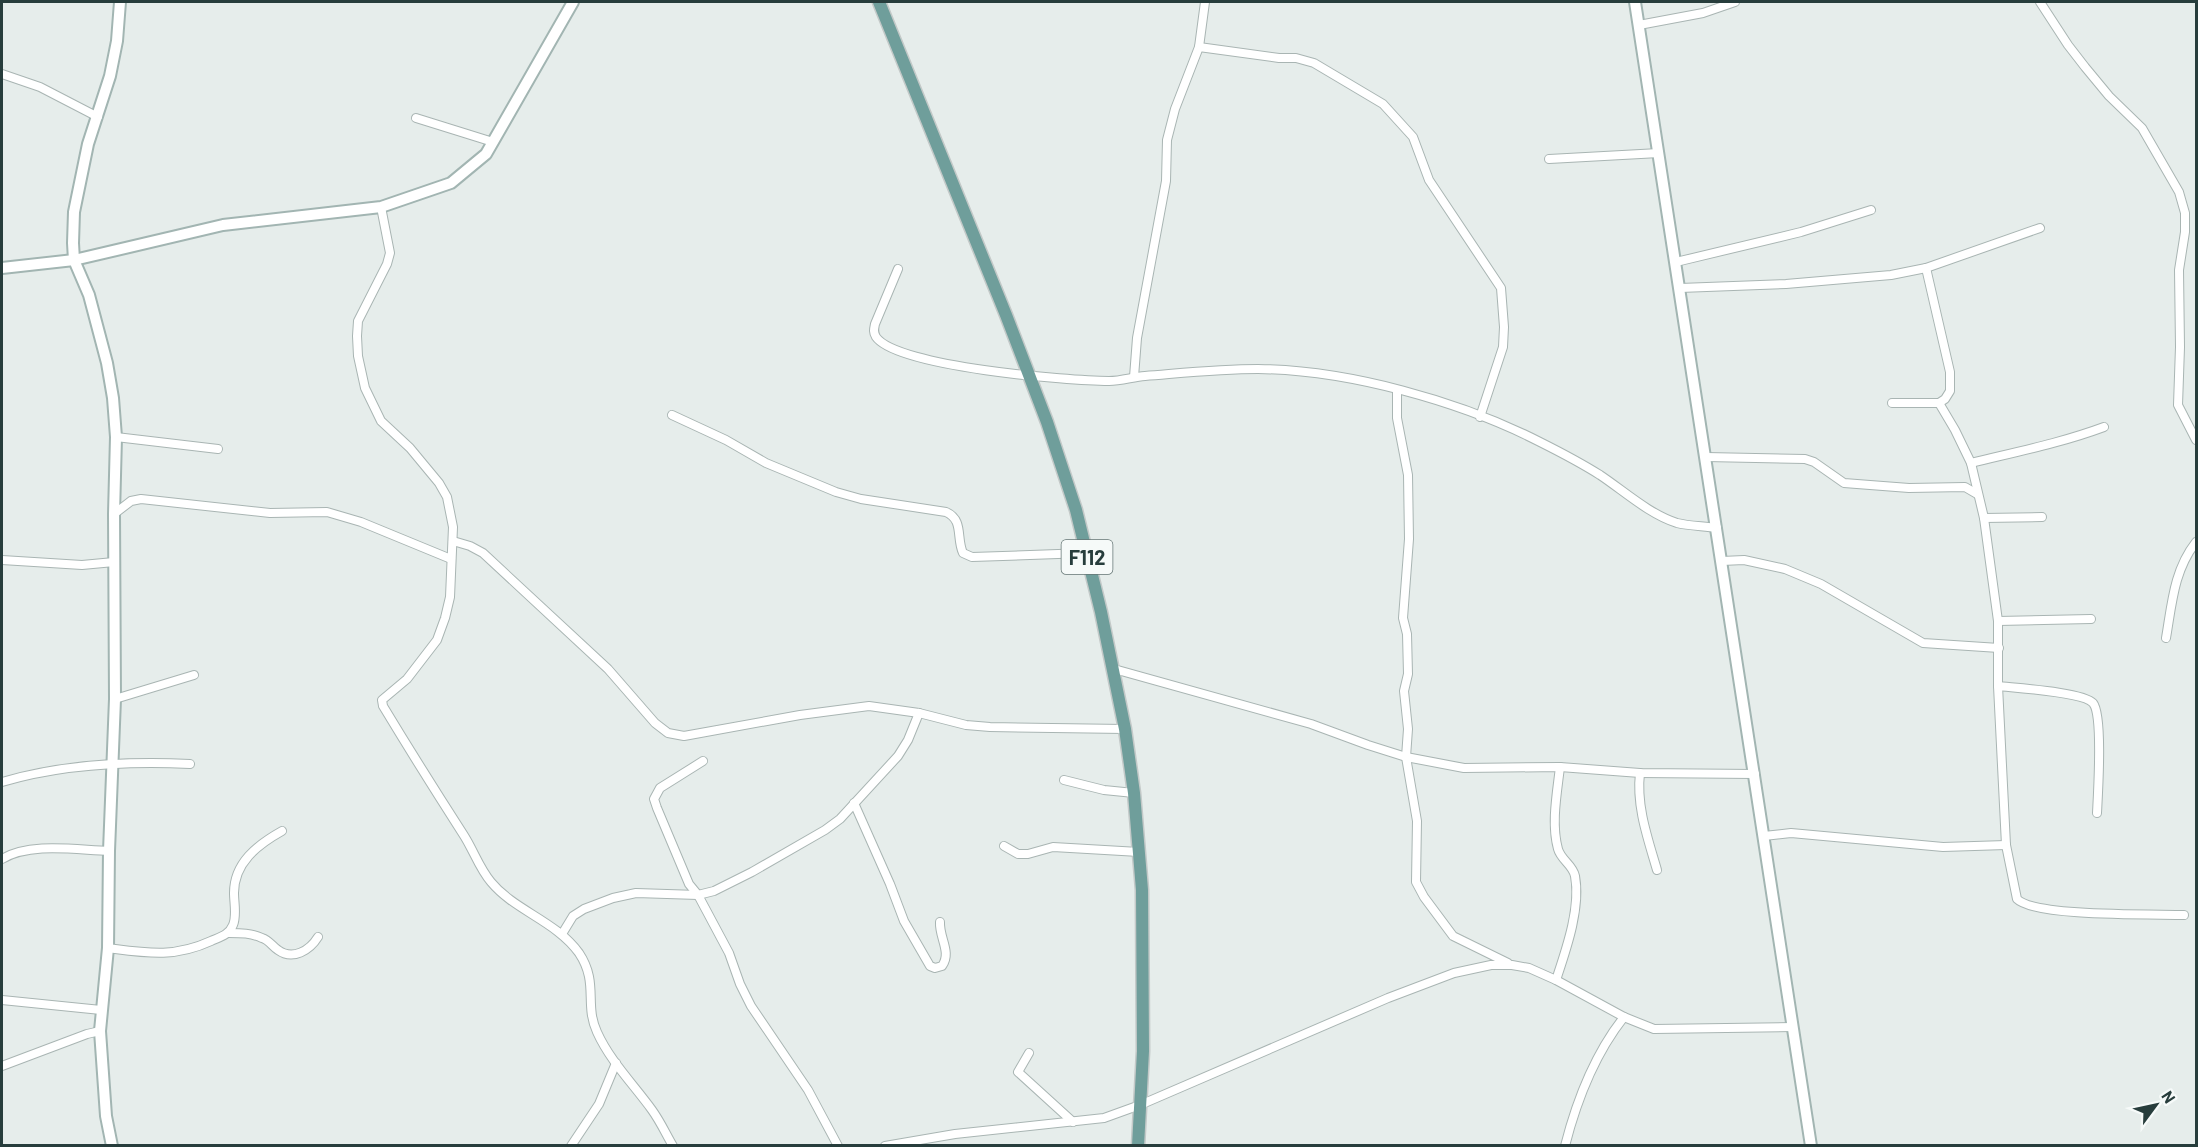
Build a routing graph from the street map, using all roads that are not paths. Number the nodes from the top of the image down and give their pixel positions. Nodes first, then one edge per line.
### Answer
1 (120, 2) edge
2 (573, 2) edge
3 (879, 2) edge
4 (1205, 2) edge
5 (1635, 2) edge
6 (1735, 2) edge
7 (2040, 2) edge
8 (1639, 26) junction
9 (1199, 47) junction
10 (2, 74) edge
11 (98, 117) junction
12 (416, 118) dead end
13 (493, 142) junction
14 (1659, 153) junction
15 (1550, 159) dead end
16 (381, 207) junction
17 (1871, 210) dead end
18 (2040, 228) dead end
19 (74, 260) junction
20 (1676, 262) junction
21 (2, 268) edge
22 (1926, 268) junction
23 (898, 269) dead end
24 (1680, 288) junction
25 (1029, 375) junction
26 (1134, 377) junction
27 (1397, 390) junction
28 (1892, 403) dead end
29 (1939, 403) junction
30 (672, 416) dead end
31 (1480, 417) junction
32 (2104, 427) dead end
33 (116, 437) junction
34 (2196, 440) edge
35 (218, 449) dead end
36 (1706, 457) junction
37 (1971, 463) junction
38 (1977, 494) junction
39 (114, 514) junction
40 (2042, 517) dead end
41 (1984, 518) junction
42 (1717, 528) junction
43 (453, 541) junction
44 (2196, 542) edge
45 (1086, 553) junction
46 (451, 559) junction
47 (2, 560) edge
48 (1722, 561) junction
49 (114, 562) junction
50 (2091, 619) dead end
51 (1998, 621) junction
52 (2166, 638) dead end
53 (1999, 648) junction
54 (1114, 669) junction
55 (194, 675) dead end
56 (1998, 686) junction
57 (115, 699) junction
58 (919, 714) junction
59 (1125, 729) junction
60 (1406, 756) junction
61 (703, 761) dead end
62 (112, 764) junction
63 (190, 764) dead end
64 (1560, 767) junction
65 (1640, 773) junction
66 (1755, 774) junction
67 (1064, 780) dead end
68 (2, 782) edge
69 (1134, 793) junction
70 (854, 803) junction
71 (2097, 813) dead end
72 (282, 831) dead end
73 (1764, 836) junction
74 (2006, 845) junction
75 (1004, 846) dead end
76 (109, 850) junction
77 (1139, 852) junction
78 (2, 859) edge
79 (1657, 870) dead end
80 (698, 895) junction
81 (2184, 915) dead end
82 (940, 922) dead end
83 (229, 933) junction
84 (562, 934) junction
85 (318, 937) dead end
86 (108, 948) junction
87 (1512, 965) junction
88 (1556, 980) junction
89 (2, 1000) edge
90 (101, 1010) junction
91 (1624, 1017) junction
92 (1793, 1027) junction
93 (100, 1031) junction
94 (1029, 1053) dead end
95 (616, 1063) junction
96 (2, 1066) edge
97 (1140, 1105) junction
98 (1073, 1122) junction
99 (112, 1146) edge
100 (572, 1146) edge
101 (673, 1146) edge
102 (838, 1146) edge
103 (885, 1146) edge
104 (1138, 1146) edge
105 (1565, 1146) edge
106 (1811, 1146) edge

1 - 11 main road
2 - 13 main road
3 - 25 main road, F112
4 - 9 street
5 - 8 main road
6 - 8 street
7 - 34 street
8 - 14 main road
9 - 26 street
9 - 31 street
10 - 11 street
11 - 19 main road
12 - 13 street
13 - 16 main road
14 - 15 street
14 - 20 main road
16 - 19 main road
16 - 43 street
17 - 20 street
18 - 22 street
19 - 21 main road
19 - 33 main road
20 - 24 main road
22 - 24 street
22 - 29 street
23 - 25 street
24 - 36 main road
25 - 26 street
25 - 45 main road, F112
26 - 27 street
27 - 31 street
27 - 60 street
28 - 29 street
29 - 37 street
30 - 45 street
31 - 42 street
32 - 37 street
33 - 35 street
33 - 39 main road
36 - 38 street
36 - 42 main road
37 - 38 street
38 - 41 street
39 - 46 street
39 - 49 main road
40 - 41 street
41 - 51 street
42 - 48 main road
43 - 46 street
43 - 58 street
44 - 52 street
45 - 54 main road, F112
46 - 84 street
47 - 49 street
48 - 53 street
48 - 66 main road
49 - 57 main road
50 - 51 street
51 - 53 street
53 - 56 street
54 - 59 main road, F112
54 - 60 street
55 - 57 street
56 - 71 street
56 - 74 street
57 - 62 main road
58 - 59 street
58 - 70 street
59 - 69 main road, F112
60 - 64 street
60 - 87 street
61 - 80 street
62 - 63 street
62 - 68 street
62 - 76 main road
64 - 65 street
64 - 88 street
65 - 66 street
65 - 79 street
66 - 73 main road
67 - 69 street
69 - 77 main road, F112
70 - 80 street
70 - 82 street
72 - 83 street
73 - 74 street
73 - 92 main road
74 - 81 street
75 - 77 street
76 - 78 street
76 - 86 main road
77 - 97 main road, F112
80 - 84 street
80 - 102 street
83 - 85 street
83 - 86 street
84 - 95 street
86 - 90 main road
87 - 88 street
87 - 97 street
88 - 91 street
89 - 90 street
90 - 93 main road
91 - 92 street
91 - 105 street
92 - 106 main road
93 - 96 street
93 - 99 main road
94 - 98 street
95 - 100 street
95 - 101 street
97 - 98 street
97 - 104 main road, F112
98 - 103 street

